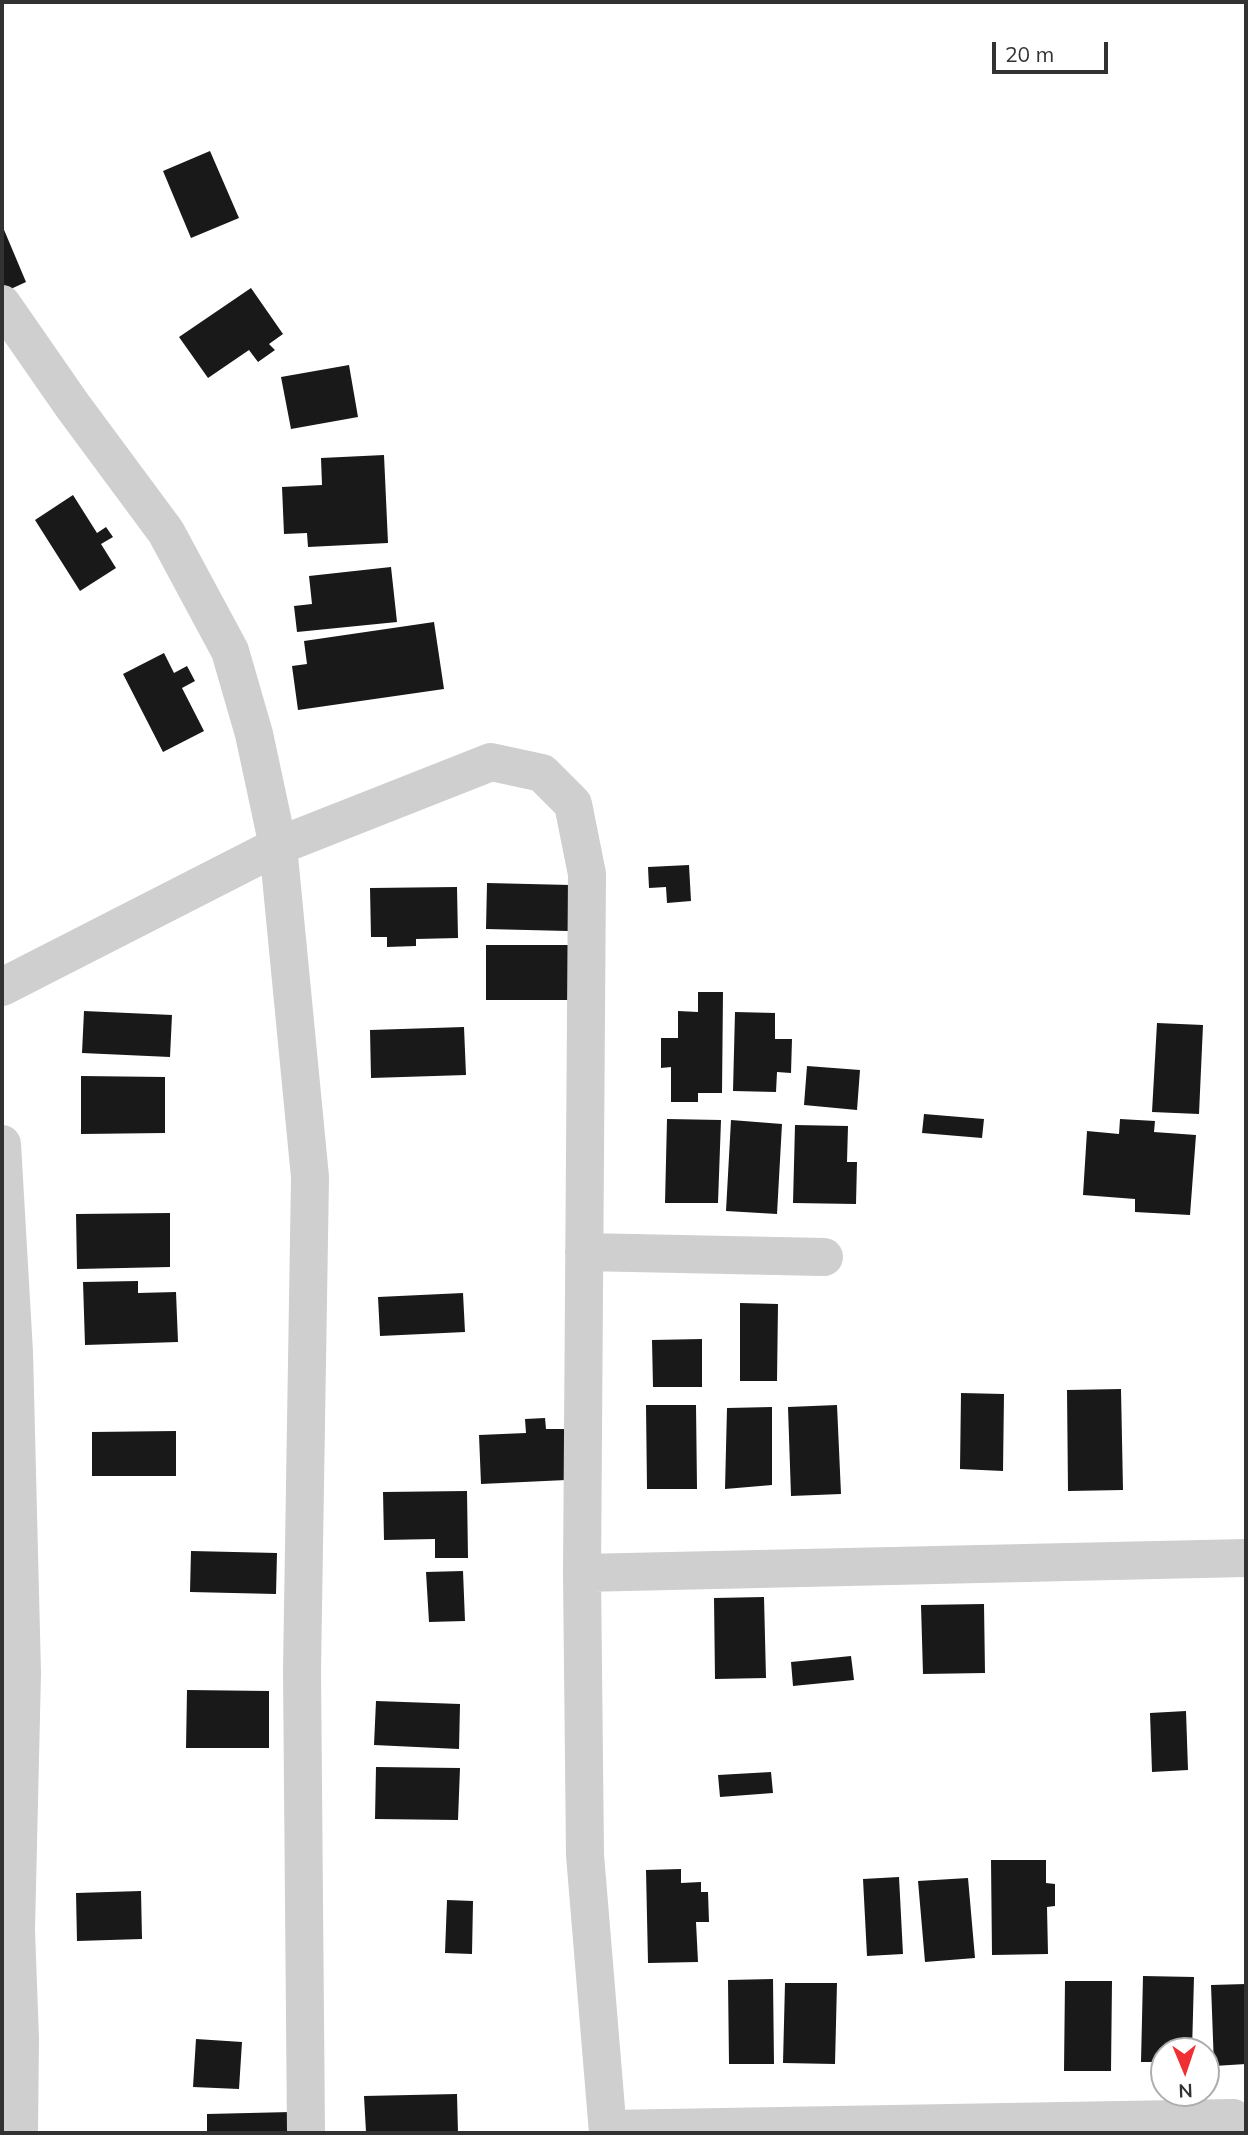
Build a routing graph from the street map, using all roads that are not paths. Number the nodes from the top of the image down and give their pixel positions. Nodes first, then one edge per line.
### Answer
1 (2, 304) edge
2 (278, 846) junction
3 (2, 987) edge
4 (2, 1144) edge
5 (584, 1252) junction
6 (824, 1257) dead end
7 (1246, 1558) edge
8 (582, 1573) junction
9 (1233, 2118) dead end
10 (609, 2131) edge
11 (19, 2133) edge
12 (306, 2133) edge

1 - 2 street
2 - 3 street
2 - 5 street
2 - 12 street
4 - 11 street
5 - 6 street
5 - 8 street
7 - 8 street
8 - 10 street
9 - 10 street

